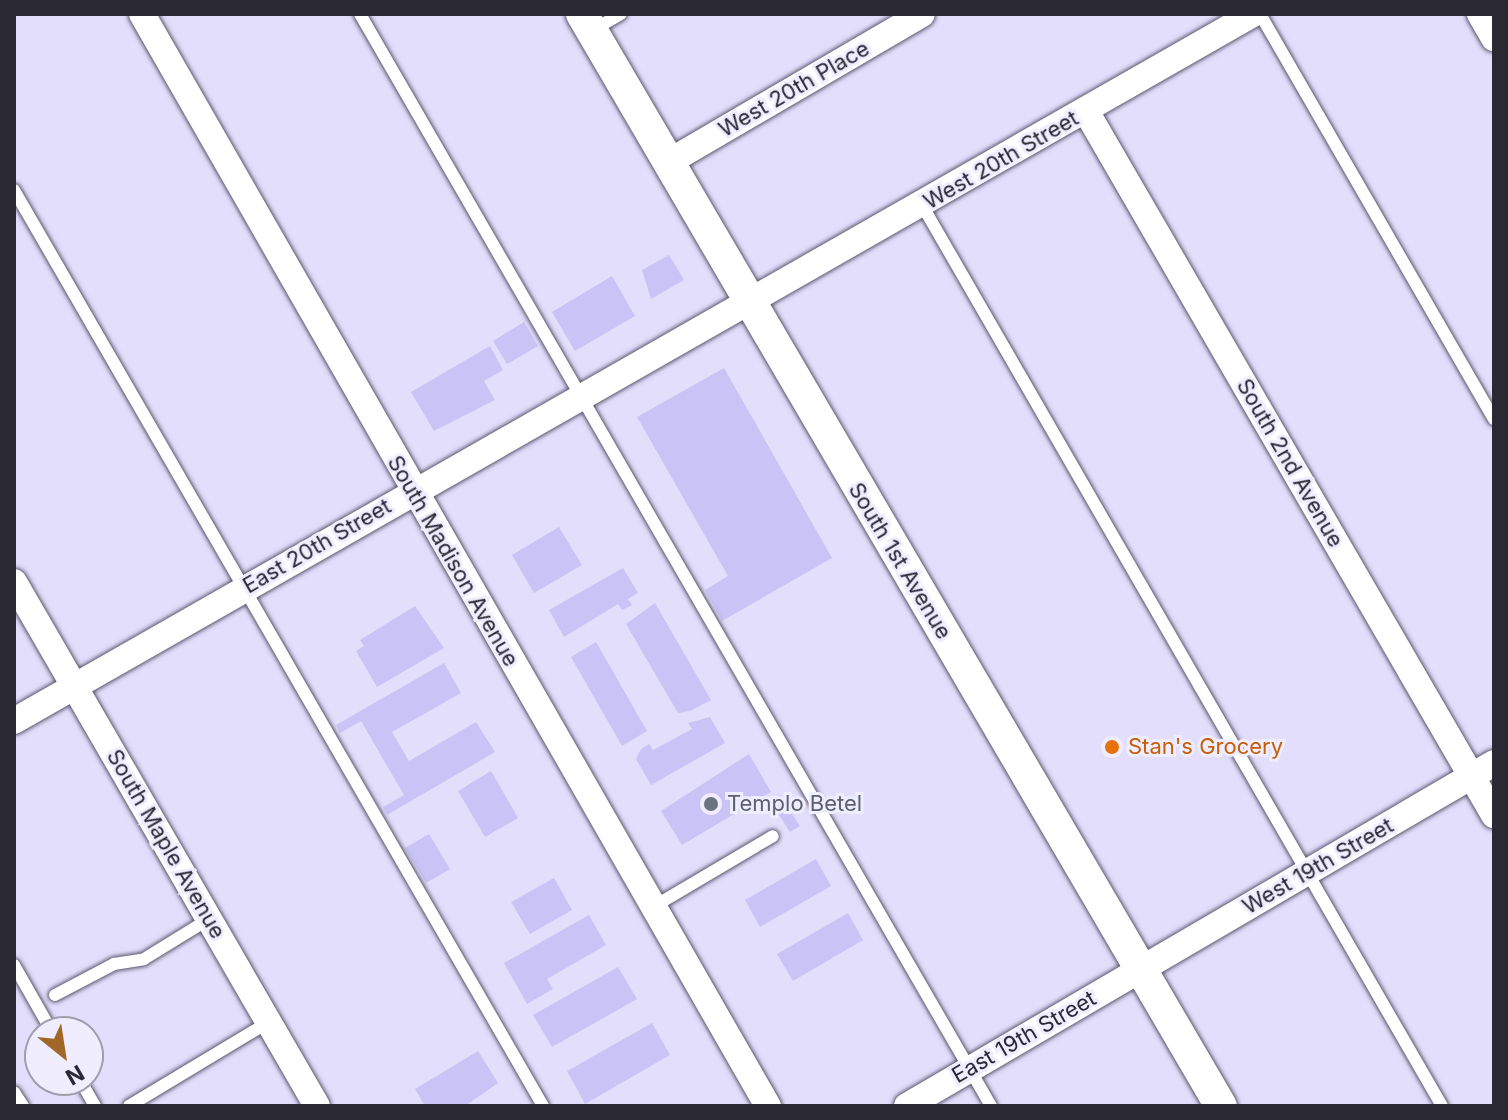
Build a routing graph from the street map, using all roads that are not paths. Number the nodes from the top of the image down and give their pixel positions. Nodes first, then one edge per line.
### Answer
1 (142, 14) edge
2 (360, 14) edge
3 (621, 14) edge
4 (922, 14) edge
5 (1253, 14) edge
6 (1260, 14) edge
7 (1480, 14) edge
8 (587, 22) edge
9 (1494, 38) edge
10 (1086, 111) junction
11 (667, 163) junction
12 (14, 190) edge
13 (922, 205) junction
14 (748, 303) junction
15 (580, 395) junction
16 (1494, 419) edge
17 (412, 491) junction
18 (14, 582) edge
19 (244, 588) junction
20 (75, 686) junction
21 (14, 721) edge
22 (1483, 769) edge
23 (1494, 815) edge
24 (773, 836) dead end
25 (1307, 872) junction
26 (653, 907) junction
27 (209, 919) junction
28 (14, 965) edge
29 (1141, 969) junction
30 (55, 995) dead end
31 (43, 1016) edge
32 (269, 1022) junction
33 (969, 1069) junction
34 (14, 1092) edge
35 (23, 1106) edge
36 (129, 1106) edge
37 (317, 1106) edge
38 (543, 1106) edge
39 (768, 1106) edge
40 (907, 1106) edge
41 (991, 1106) edge
42 (1221, 1106) edge
43 (1442, 1106) edge

1 - 17 street, South Madison Avenue
2 - 15 lane
3 - 8 lane
4 - 11 street, West 20th Place
5 - 10 street, West 20th Street
6 - 16 lane
7 - 9 street
8 - 11 street, South 1st Avenue
10 - 13 street, West 20th Street
10 - 22 street, South 2nd Avenue
11 - 14 street, South 1st Avenue
12 - 19 lane
13 - 14 street, West 20th Street
13 - 25 lane
14 - 15 street, East 20th Street
14 - 29 street, South 1st Avenue
15 - 17 street, East 20th Street
15 - 33 lane
17 - 19 street, East 20th Street
17 - 26 street, South Madison Avenue
18 - 20 street, South Maple Avenue
19 - 20 street, East 20th Street
19 - 38 lane
20 - 21 street, East 20th Street
20 - 27 street, South Maple Avenue
22 - 23 street, South 2nd Avenue
22 - 25 street, West 19th Street
24 - 26 lane
25 - 29 street, West 19th Street
25 - 43 lane
26 - 39 street, South Madison Avenue
27 - 30 lane
27 - 32 street, South Maple Avenue
28 - 31 lane
29 - 33 street, East 19th Street
29 - 42 street, South 1st Avenue
32 - 36 lane
32 - 37 street, South Maple Avenue
33 - 40 street, East 19th Street
33 - 41 lane
34 - 35 lane

